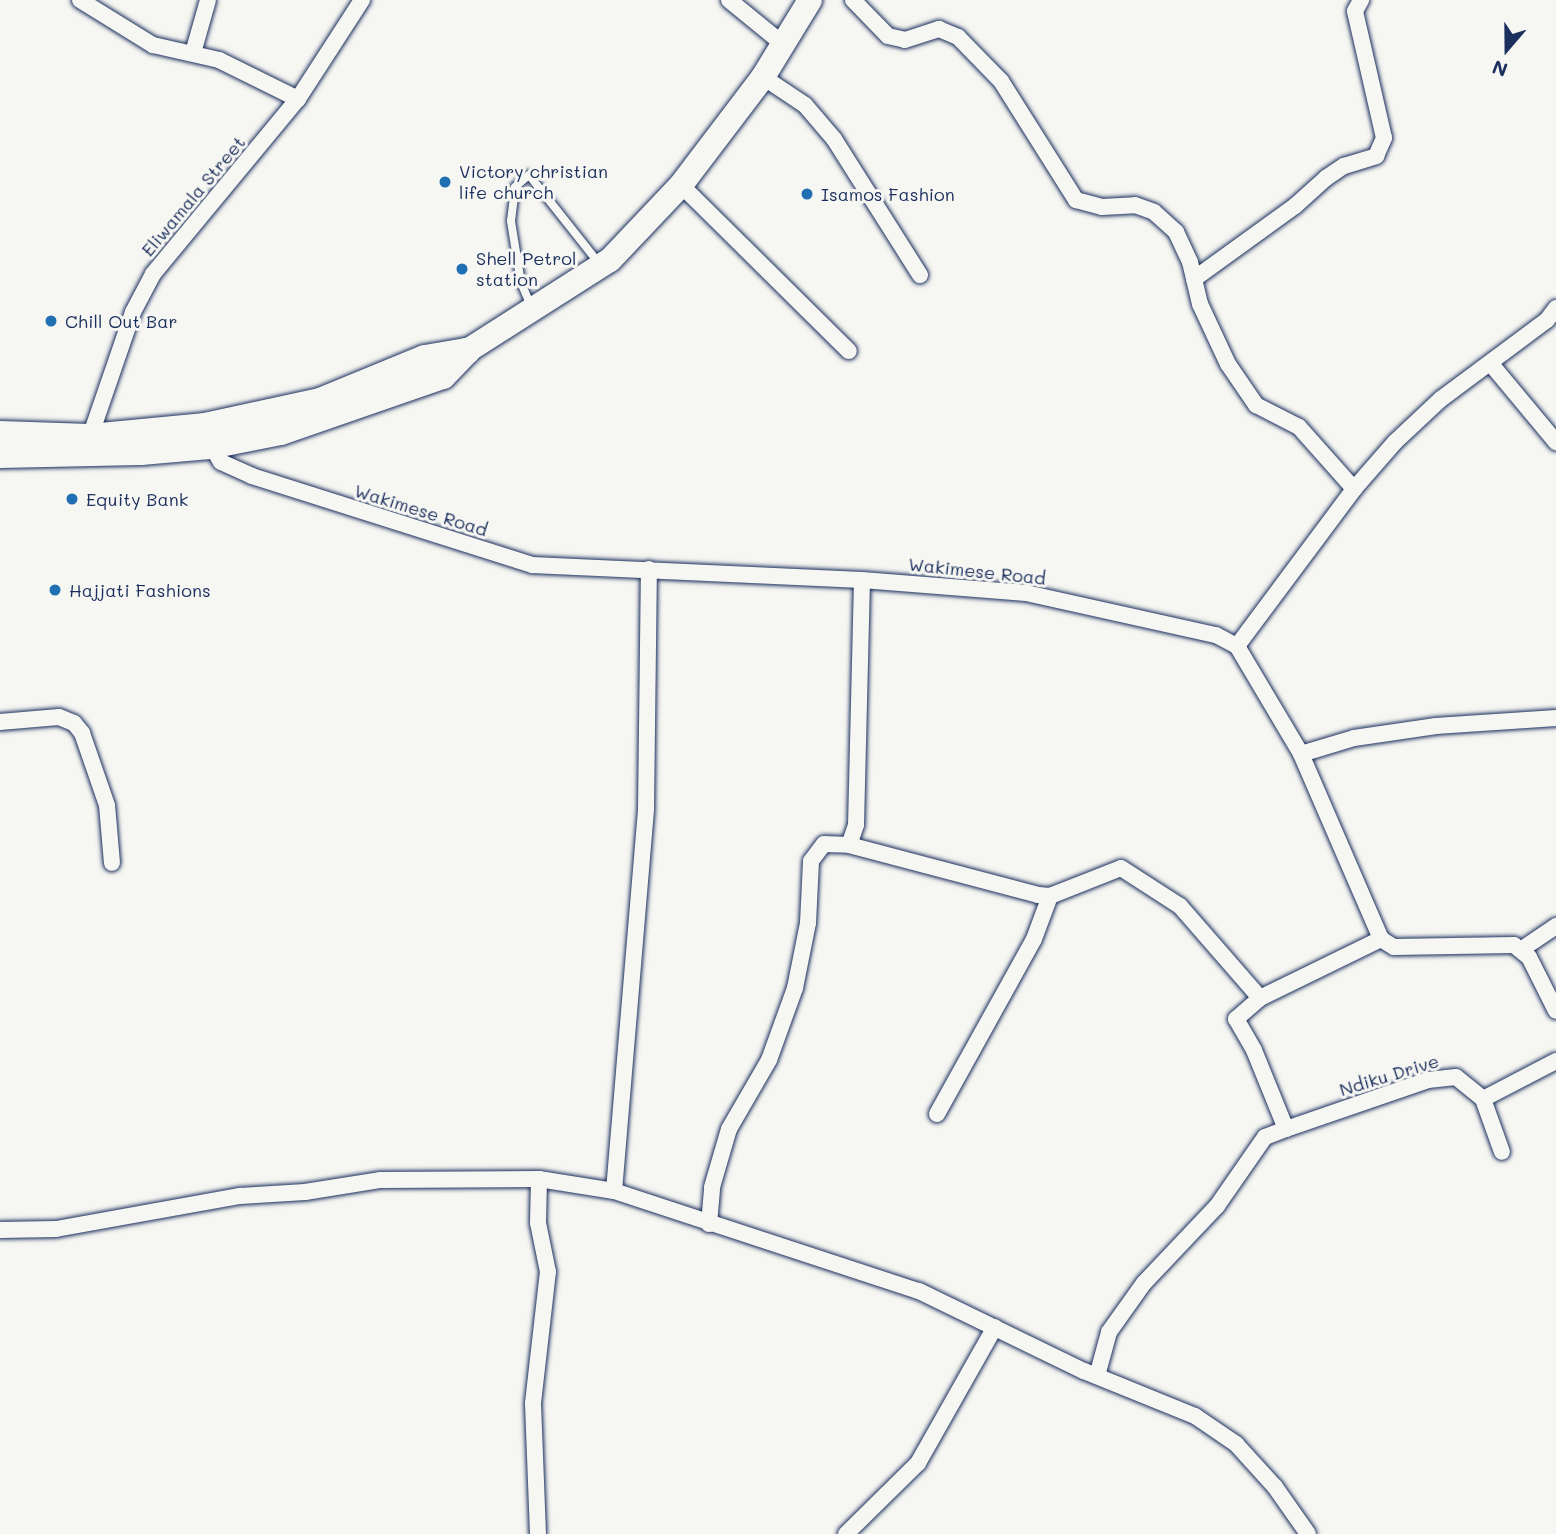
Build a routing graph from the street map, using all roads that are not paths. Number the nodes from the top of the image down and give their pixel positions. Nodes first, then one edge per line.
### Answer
1 (80, 0) edge
2 (208, 0) edge
3 (362, 0) edge
4 (729, 0) edge
5 (810, 0) edge
6 (853, 0) edge
7 (1361, 0) edge
8 (783, 44) junction
9 (193, 53) junction
10 (763, 77) junction
11 (298, 99) junction
12 (681, 185) junction
13 (601, 266) junction
14 (920, 275) dead end
15 (1194, 279) junction
16 (534, 312) junction
17 (1553, 319) edge
18 (467, 351) joint
19 (849, 351) dead end
20 (1491, 364) junction
21 (0, 434) edge
22 (208, 436) junction
23 (90, 437) junction
24 (1556, 442) edge
25 (0, 455) edge
26 (1354, 489) junction
27 (649, 569) junction
28 (862, 580) junction
29 (1237, 646) junction
30 (1556, 718) edge
31 (0, 722) edge
32 (1301, 754) junction
33 (849, 845) junction
34 (111, 863) dead end
35 (1050, 896) junction
36 (1556, 926) edge
37 (1381, 939) junction
38 (1522, 949) junction
39 (1260, 999) junction
40 (1556, 1011) edge
41 (1556, 1061) edge
42 (1483, 1099) junction
43 (937, 1114) dead end
44 (1286, 1129) junction
45 (1502, 1152) dead end
46 (538, 1180) junction
47 (614, 1191) junction
48 (709, 1224) junction
49 (0, 1230) edge
50 (995, 1327) junction
51 (1097, 1376) junction
52 (538, 1534) edge
53 (846, 1534) edge
54 (1308, 1534) edge

1 - 9 street
2 - 9 street
3 - 11 street, Eliwamala Street
4 - 8 street
5 - 8 main road
6 - 15 street
7 - 15 street
8 - 10 main road
9 - 11 street
10 - 12 main road
10 - 14 street
11 - 23 street, Eliwamala Street
12 - 13 main road
12 - 19 street
13 - 16 main road
13 - 16 lane
15 - 26 street
16 - 18 main road
17 - 20 street
18 - 22 highway
20 - 24 street
20 - 26 street
21 - 23 highway
22 - 23 highway
22 - 25 highway
22 - 27 street, Wakimese Road
26 - 29 street
27 - 28 street, Wakimese Road
27 - 47 street
28 - 29 street, Wakimese Road
28 - 33 street
29 - 32 street
30 - 32 street
31 - 34 street
32 - 37 street
33 - 35 street
33 - 48 street
35 - 39 street
35 - 43 street
36 - 38 street
37 - 38 street
37 - 39 street
38 - 40 street
39 - 44 street
41 - 42 street
42 - 44 street, Ndiku Drive
42 - 45 street
44 - 51 street
46 - 47 street
46 - 49 street
46 - 52 street
47 - 48 street
48 - 50 street
50 - 51 street
50 - 53 street
51 - 54 street

